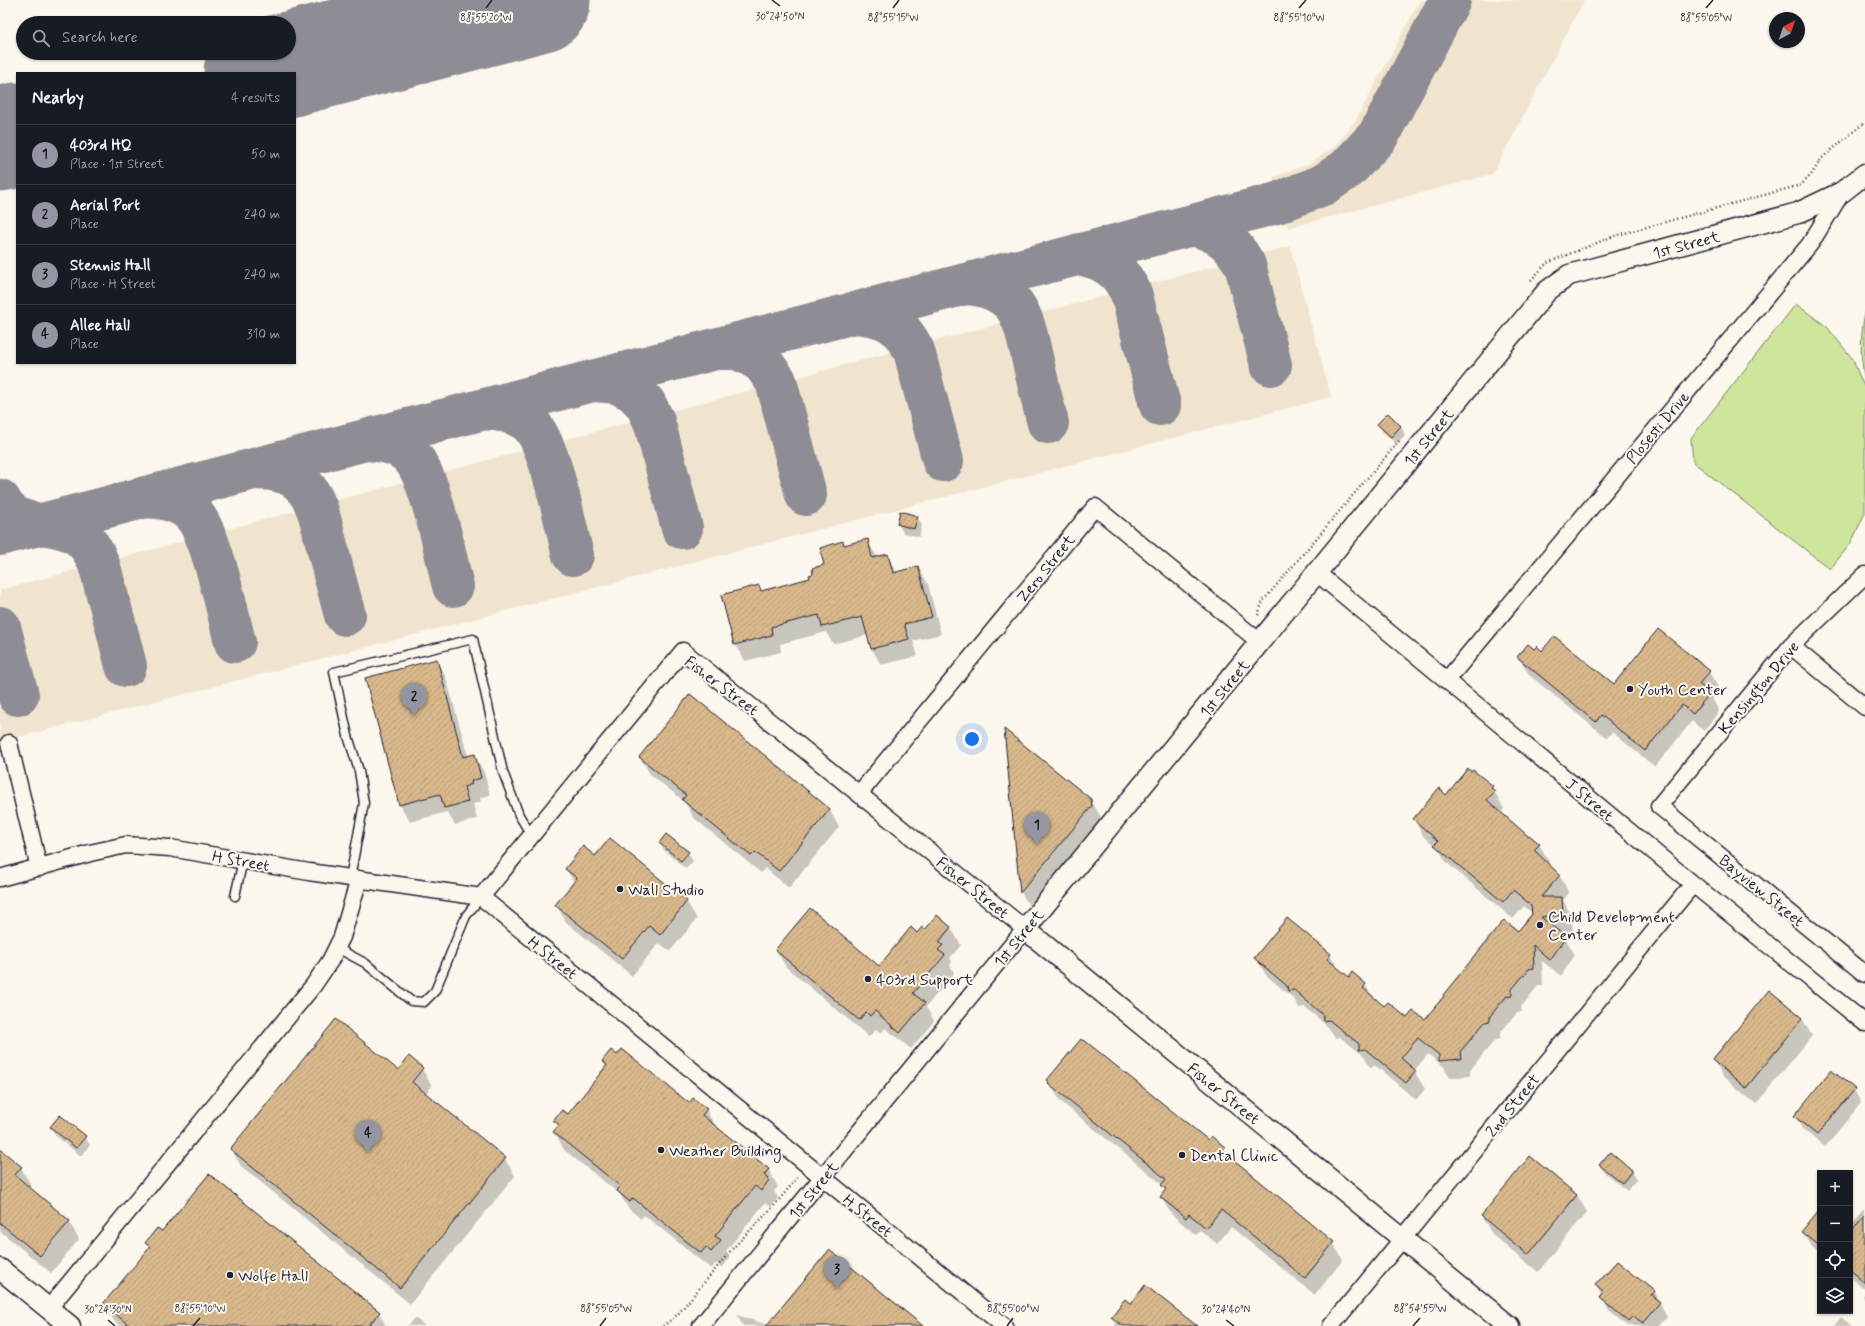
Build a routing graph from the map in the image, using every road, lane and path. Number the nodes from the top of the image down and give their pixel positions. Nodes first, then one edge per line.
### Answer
1 (1865, 174) edge
2 (1842, 192) junction
3 (1317, 573) junction
4 (1865, 575) edge
5 (1261, 643) junction
6 (1791, 646) junction
7 (1447, 680) junction
8 (1865, 707) edge
9 (9, 743) dead end
10 (859, 794) junction
11 (1659, 806) joint
12 (531, 835) junction
13 (243, 860) junction
14 (39, 868) junction
15 (0, 878) edge
16 (354, 878) junction
17 (1693, 884) junction
18 (235, 896) dead end
19 (480, 897) junction
20 (1025, 929) junction
21 (337, 948) junction
22 (1865, 974) edge
23 (1865, 1023) edge
24 (809, 1167) junction
25 (823, 1178) junction
26 (1402, 1239) junction
27 (0, 1269) edge
28 (49, 1308) junction
29 (70, 1326) edge
30 (663, 1326) edge
31 (700, 1326) edge
32 (1004, 1326) edge
33 (1331, 1326) edge
34 (1509, 1326) edge

1 - 2 street, Plosesti Drive
2 - 3 street, 1st Street
2 - 7 street, Plosesti Drive
3 - 5 street, 1st Street
3 - 7 street, J Street
4 - 6 street, Kensington Drive
5 - 10 street, Zero Street
5 - 20 street, 1st Street
6 - 8 street
6 - 11 street, Kensington Drive
7 - 17 street, J Street
9 - 14 street
10 - 12 street, Fisher Street
10 - 20 street, Fisher Street
11 - 22 street, Bayview Street
12 - 16 lane
12 - 19 street, Fisher Street
13 - 14 street, H Street
13 - 16 street, H Street
13 - 18 lane
14 - 15 street, H Street
16 - 19 street, H Street
16 - 21 street
17 - 23 street, J Street
17 - 26 street, 2nd Street
19 - 21 lane
19 - 24 street, H Street
20 - 25 street, 1st Street
20 - 26 street, Fisher Street
21 - 28 street
24 - 25 street, H Street
24 - 30 path
25 - 31 street, 1st Street
25 - 32 street, H Street
26 - 33 street, 2nd Street
26 - 34 street, Fisher Street
27 - 28 street
28 - 29 street

